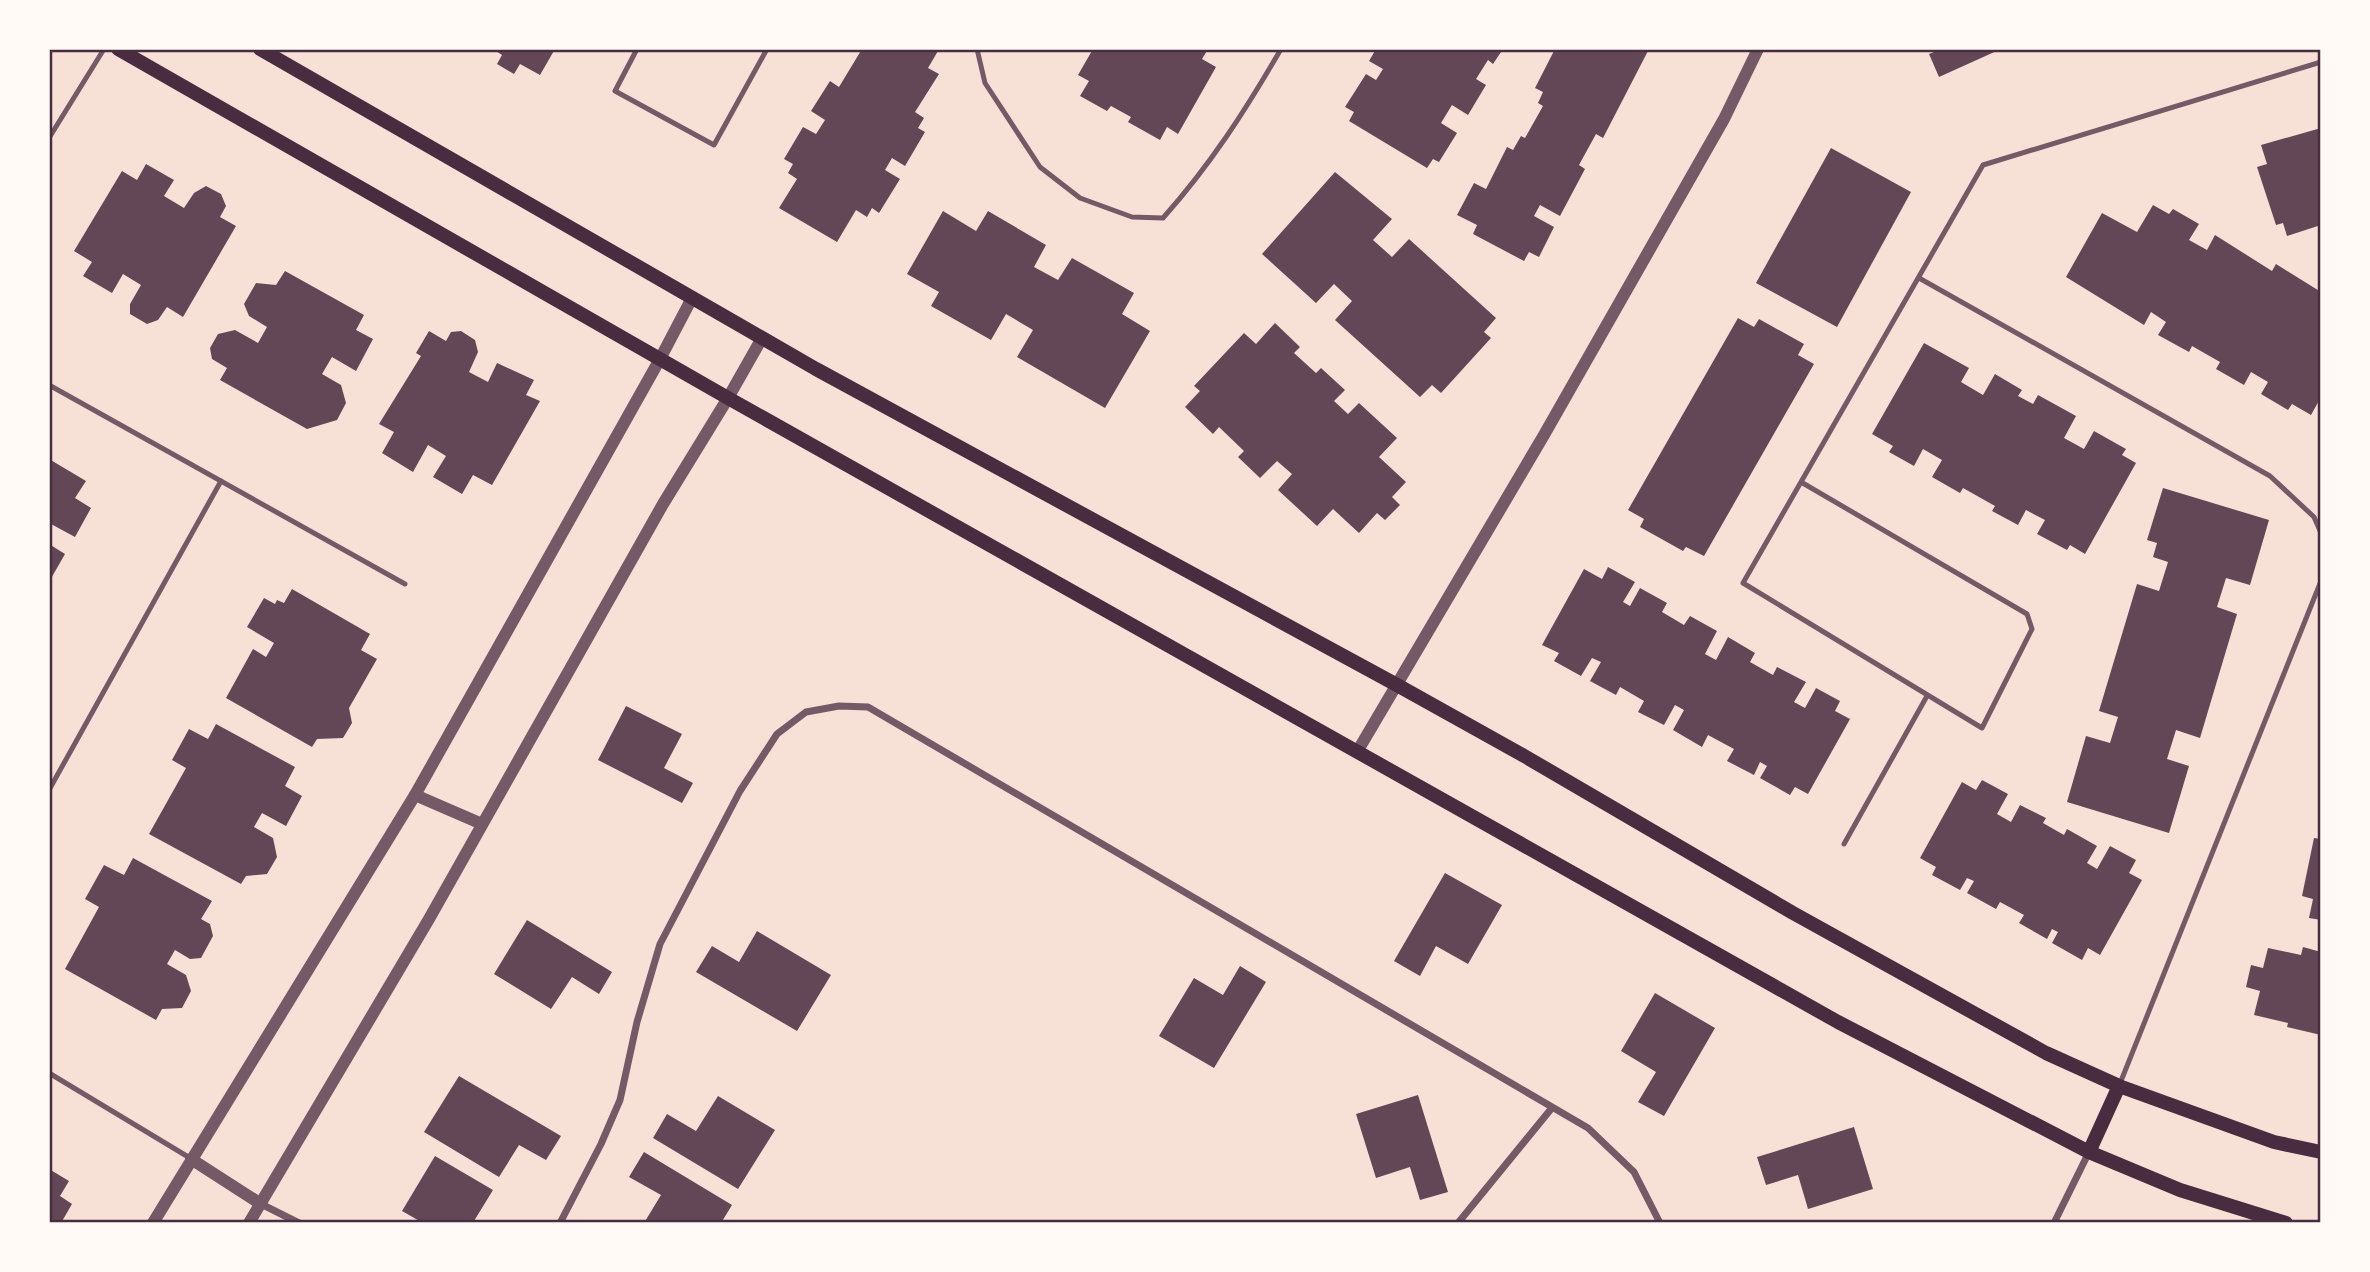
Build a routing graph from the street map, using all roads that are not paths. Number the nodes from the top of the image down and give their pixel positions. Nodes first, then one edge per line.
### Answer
1 (104, 49) edge
2 (118, 49) edge
3 (260, 49) edge
4 (638, 49) edge
5 (767, 49) edge
6 (977, 49) edge
7 (1282, 49) edge
8 (1758, 49) edge
9 (2321, 62) edge
10 (49, 138) edge
11 (1919, 278) junction
12 (692, 298) junction
13 (762, 338) junction
14 (660, 359) junction
15 (49, 385) edge
16 (728, 398) junction
17 (221, 481) junction
18 (1801, 482) junction
19 (2321, 533) edge
20 (2321, 582) edge
21 (405, 584) dead end
22 (1397, 685) junction
23 (1927, 696) junction
24 (1357, 752) junction
25 (49, 790) edge
26 (415, 795) junction
27 (482, 824) junction
28 (1844, 844) dead end
29 (49, 1073) edge
30 (2119, 1086) junction
31 (1552, 1109) junction
32 (2089, 1152) junction
33 (2321, 1152) edge
34 (191, 1159) junction
35 (261, 1204) junction
36 (153, 1223) edge
37 (249, 1223) edge
38 (299, 1223) edge
39 (559, 1223) edge
40 (1458, 1223) edge
41 (1660, 1223) edge
42 (2054, 1223) edge
43 (2286, 1223) edge

1 - 10 lane
2 - 14 main road
3 - 12 main road
4 - 5 lane
6 - 7 lane
8 - 22 street
9 - 11 lane
11 - 18 lane
11 - 19 lane
12 - 13 main road
12 - 14 street
13 - 16 street
13 - 22 main road
14 - 16 main road
14 - 26 street
15 - 17 lane
16 - 24 main road
16 - 27 street
17 - 21 lane
17 - 25 lane
18 - 23 lane
18 - 23 lane
20 - 30 lane
22 - 24 street
22 - 30 main road
23 - 28 lane
24 - 32 main road
26 - 27 street
26 - 34 street
27 - 35 street
29 - 34 lane
30 - 32 main road
30 - 33 main road
31 - 39 street
31 - 40 street
31 - 41 street
32 - 42 street
32 - 43 main road
34 - 35 street
34 - 36 street
35 - 37 street
35 - 38 street

